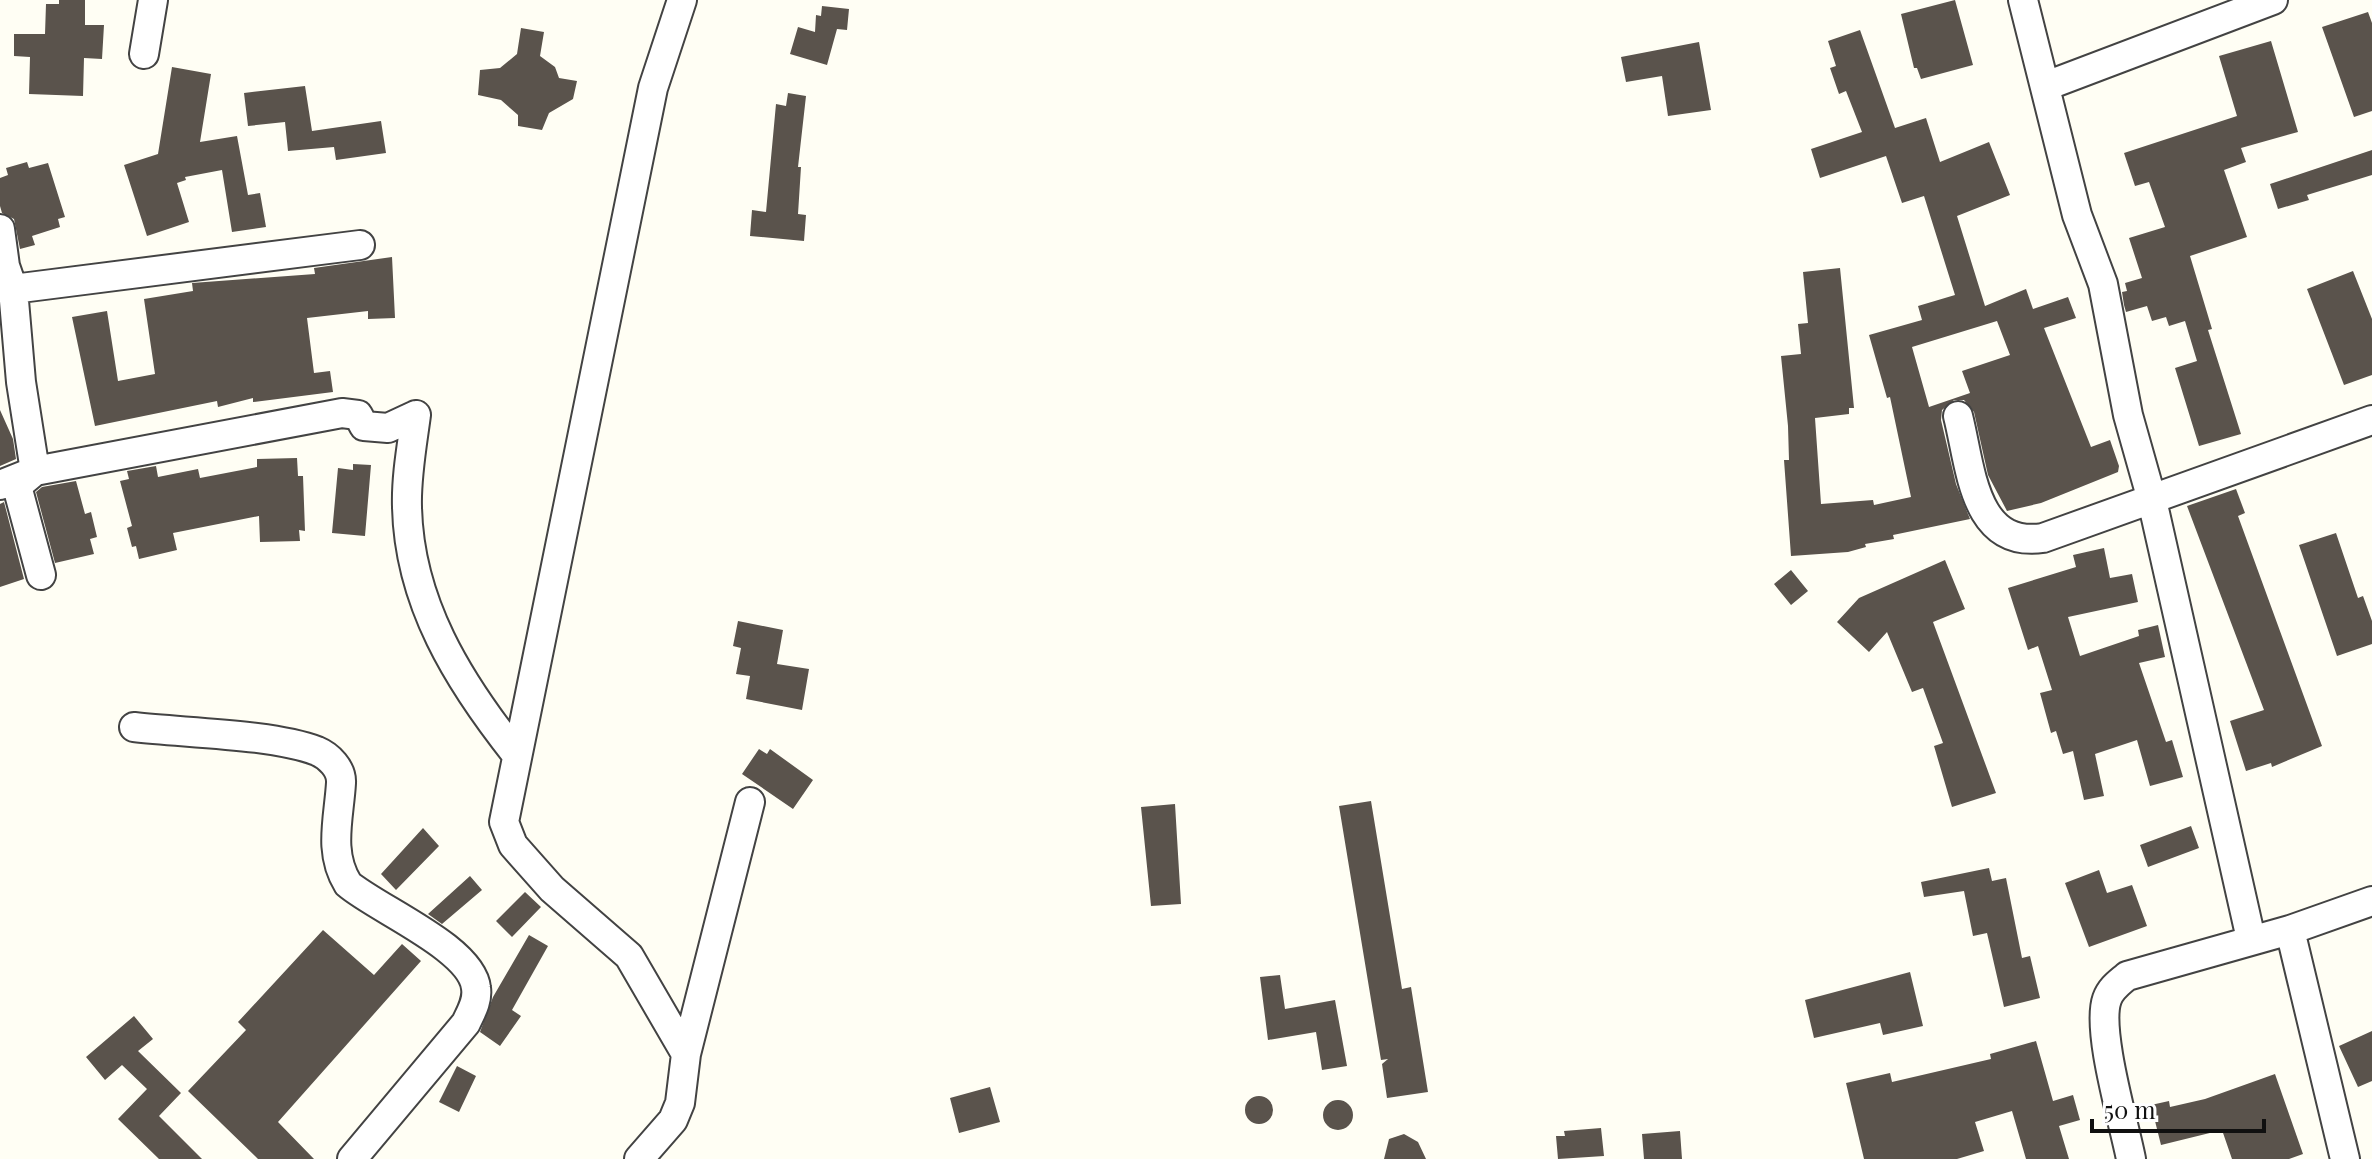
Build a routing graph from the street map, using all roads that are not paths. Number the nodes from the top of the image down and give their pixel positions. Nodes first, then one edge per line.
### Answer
1 (153, 0) edge
2 (682, 0) edge
3 (2023, 0) edge
4 (2273, 0) edge
5 (144, 54) dead end
6 (2046, 86) junction
7 (0, 229) edge
8 (360, 245) dead end
9 (6, 275) edge
10 (1958, 416) dead end
11 (2372, 420) edge
12 (35, 471) junction
13 (0, 485) edge
14 (2152, 500) junction
15 (41, 575) dead end
16 (134, 727) dead end
17 (516, 754) junction
18 (750, 802) dead end
19 (2372, 901) edge
20 (2290, 930) junction
21 (2251, 939) junction
22 (686, 1054) junction
23 (352, 1159) edge
24 (639, 1159) edge
25 (2131, 1159) edge
26 (2345, 1159) edge

1 - 5 street
2 - 17 street
3 - 6 street
4 - 6 street
6 - 14 street
7 - 9 street
8 - 9 street
9 - 12 street
10 - 14 street
11 - 14 street
12 - 13 street
12 - 15 street
12 - 17 street
14 - 21 street
16 - 23 street
17 - 22 street
18 - 22 street
19 - 20 street
20 - 21 street
20 - 26 street
21 - 25 street
22 - 24 street

